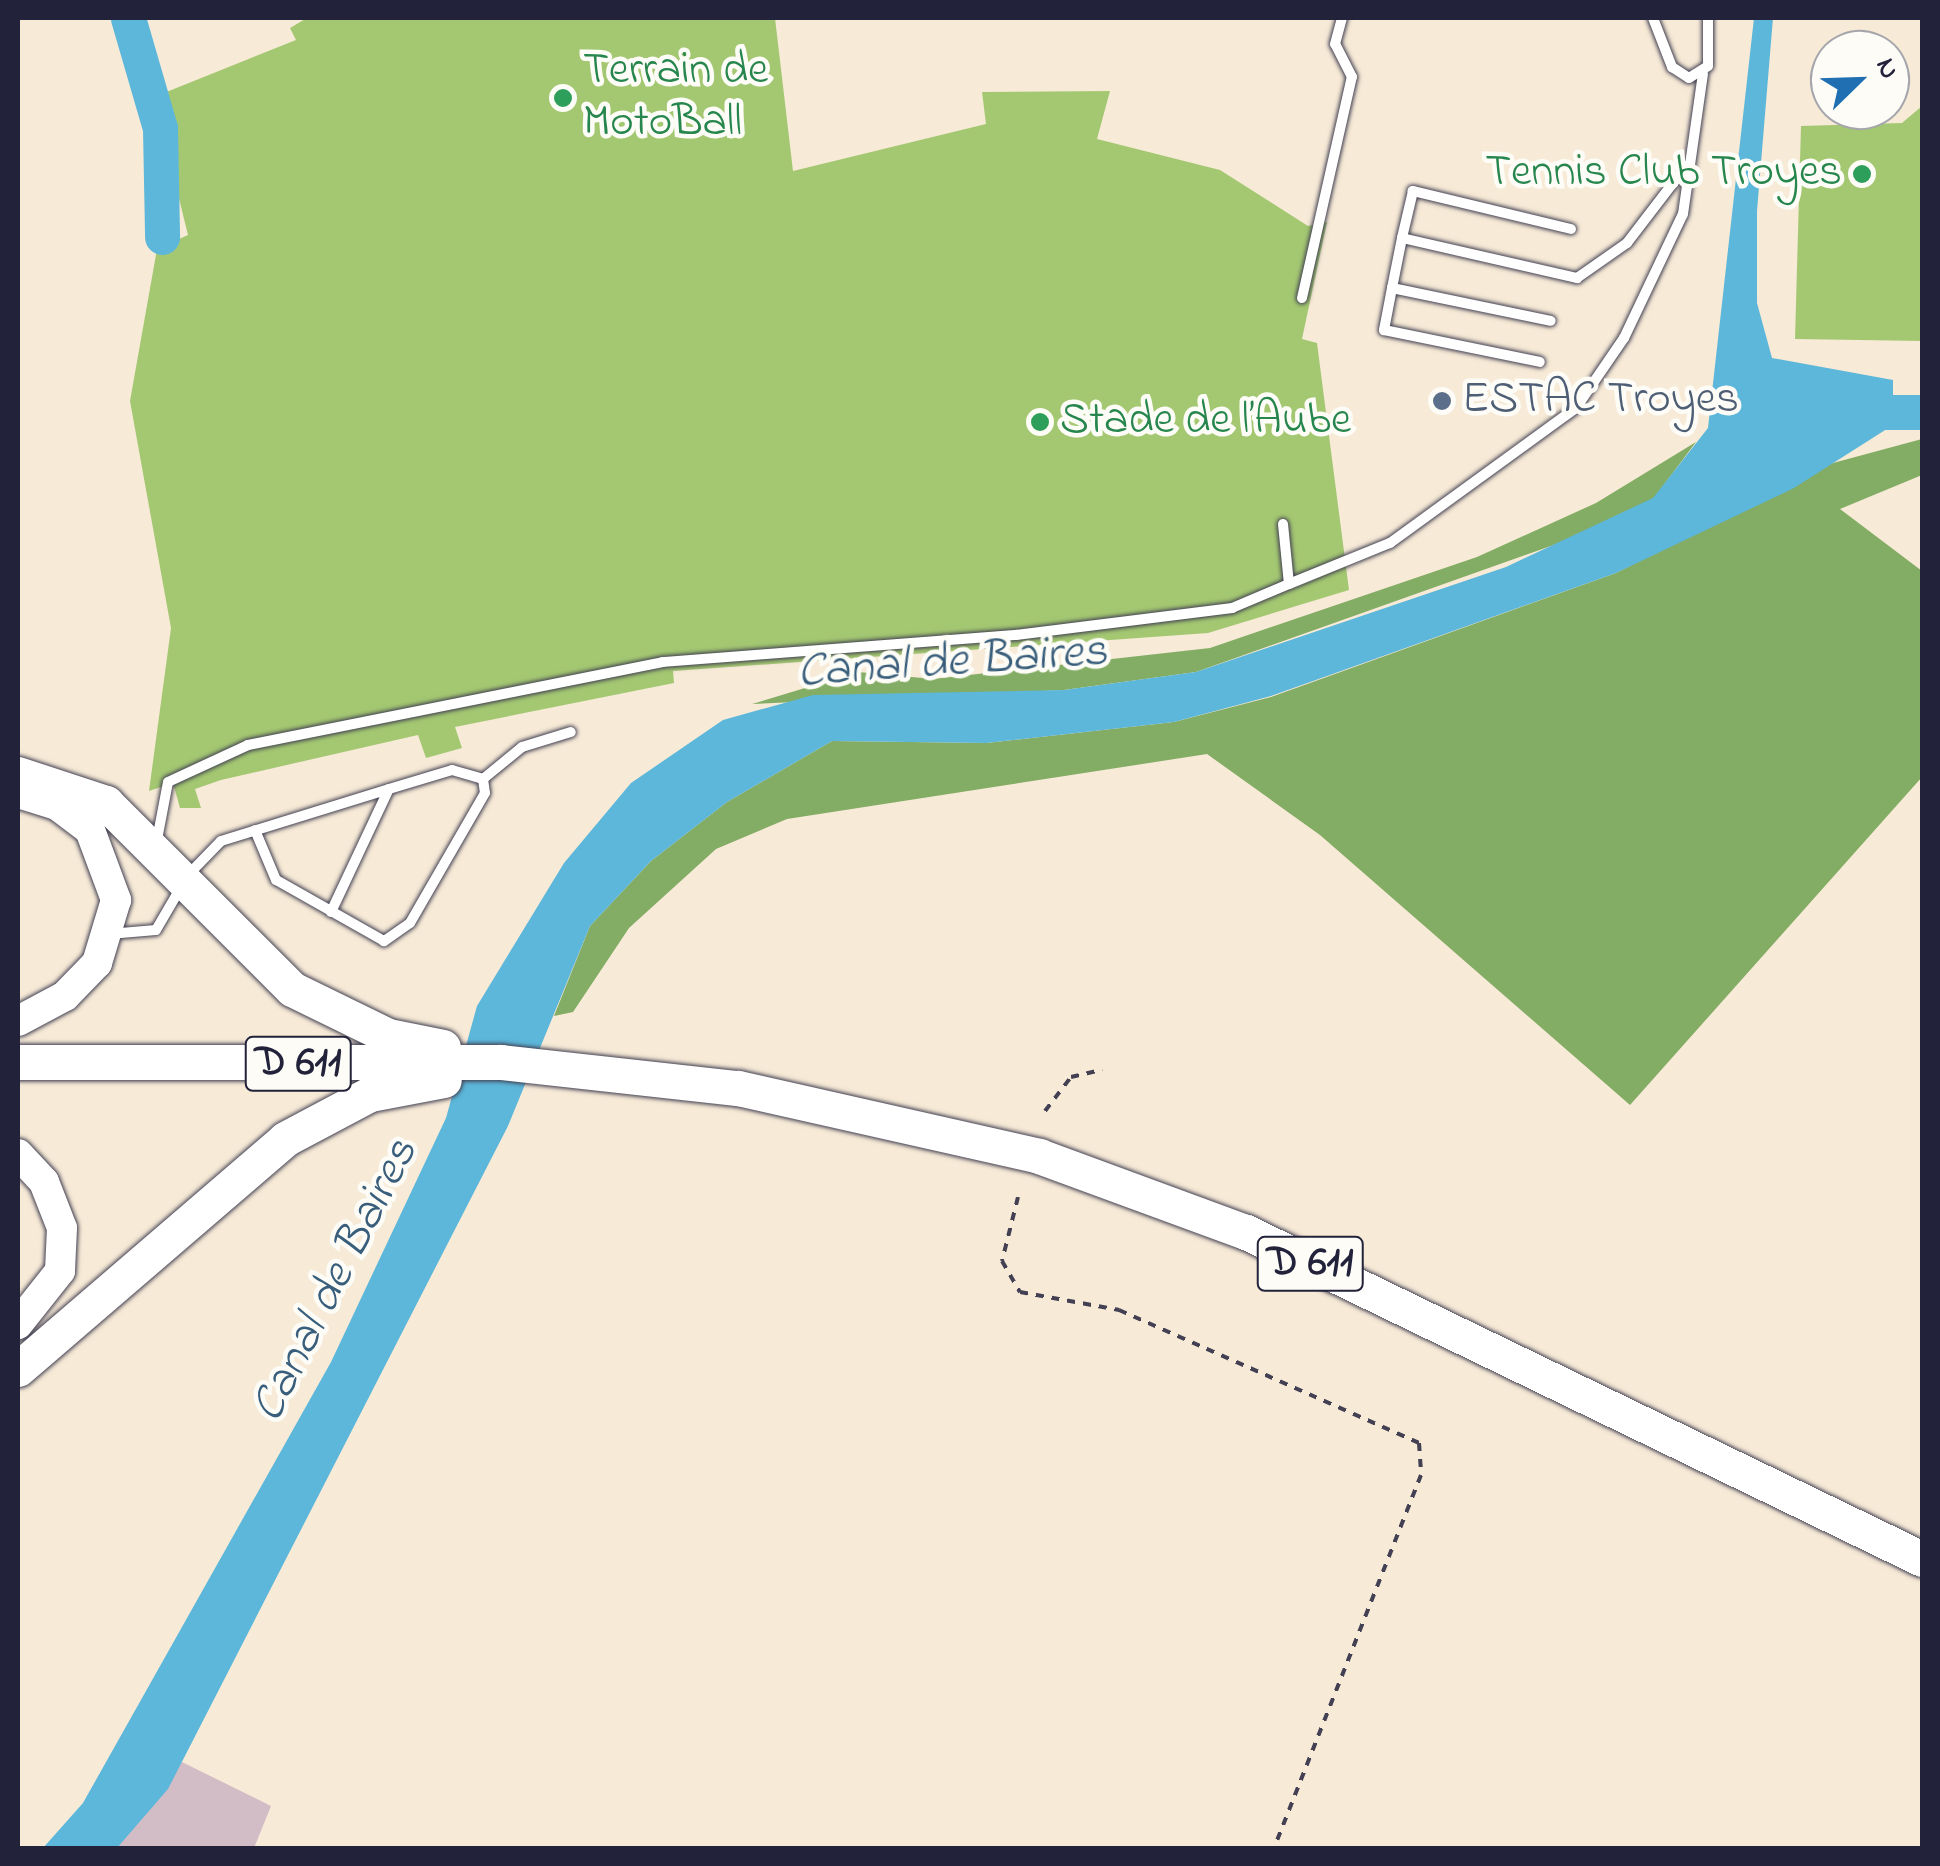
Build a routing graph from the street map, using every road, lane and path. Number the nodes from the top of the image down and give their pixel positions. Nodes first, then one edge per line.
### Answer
1 (1342, 18) edge
2 (1653, 18) edge
3 (1708, 18) edge
4 (1703, 73) junction
5 (1686, 166) junction
6 (1572, 229) dead end
7 (1402, 238) junction
8 (1392, 288) junction
9 (1302, 298) dead end
10 (1551, 322) dead end
11 (1540, 362) dead end
12 (1282, 524) dead end
13 (1289, 584) junction
14 (571, 732) dead end
15 (18, 774) edge
16 (483, 780) junction
17 (389, 789) junction
18 (18, 792) edge
19 (254, 830) junction
20 (154, 850) junction
21 (184, 882) junction
22 (332, 912) junction
23 (109, 934) junction
24 (18, 1021) edge
25 (18, 1062) edge
26 (439, 1063) junction
27 (156, 1067) junction
28 (1102, 1070) dead end
29 (556, 1074) junction
30 (18, 1079) edge
31 (1045, 1111) dead end
32 (18, 1154) edge
33 (1018, 1196) dead end
34 (18, 1324) edge
35 (18, 1369) edge
36 (1922, 1559) edge
37 (1274, 1848) edge

1 - 9 lane
2 - 4 lane
3 - 4 lane
4 - 5 lane
5 - 7 lane
5 - 13 lane
6 - 7 lane
7 - 8 lane
8 - 10 lane
8 - 11 lane
12 - 13 lane
13 - 20 lane
14 - 16 lane
15 - 20 highway
16 - 17 lane
16 - 22 lane
17 - 19 lane
17 - 22 lane
18 - 23 main road
19 - 21 lane
19 - 22 lane
20 - 21 highway
21 - 23 lane
21 - 26 highway
23 - 24 main road
25 - 27 highway, D 611
26 - 27 highway, D 611
26 - 29 highway
26 - 29 highway
26 - 35 highway
27 - 30 highway, D 611
28 - 31 path
29 - 36 highway, D 611
32 - 34 main road
33 - 37 path

